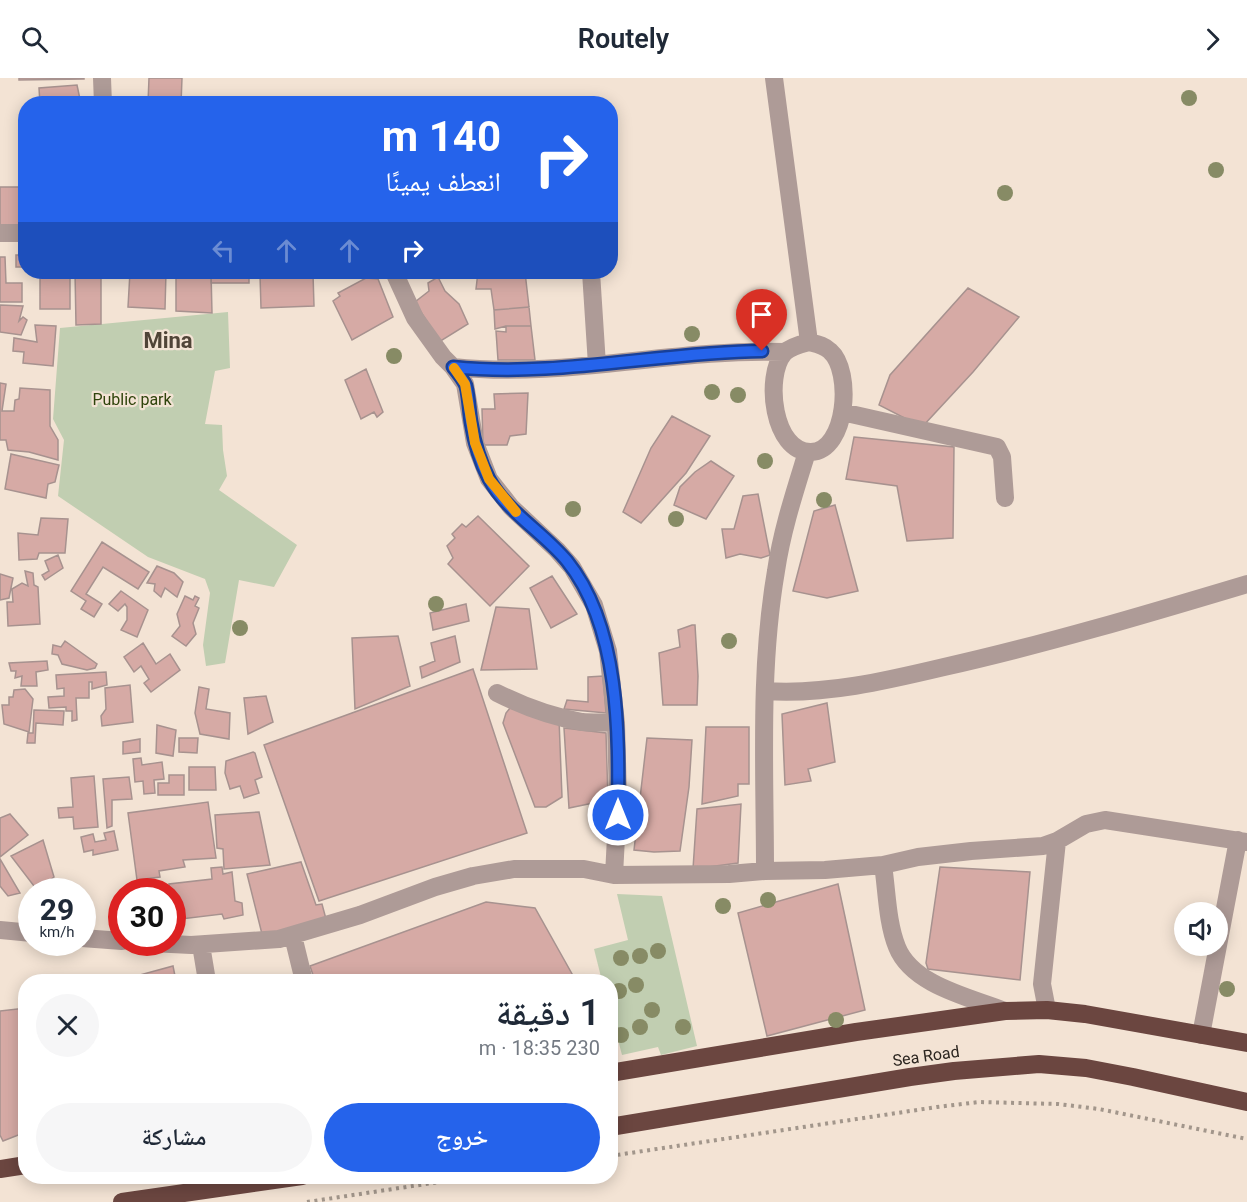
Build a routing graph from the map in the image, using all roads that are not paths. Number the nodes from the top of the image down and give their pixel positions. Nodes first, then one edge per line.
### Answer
1 (102, 78) edge
2 (774, 78) edge
3 (103, 96) edge
4 (0, 233) edge
5 (18, 234) edge
6 (397, 279) edge
7 (591, 279) edge
8 (809, 342) junction
9 (786, 352) junction
10 (597, 365) junction
11 (453, 367) junction
12 (842, 412) junction
13 (807, 452) junction
14 (1005, 498) dead end
15 (1247, 584) edge
16 (765, 691) junction
17 (497, 693) dead end
18 (615, 723) junction
19 (1058, 841) junction
20 (1243, 841) edge
21 (883, 865) junction
22 (765, 871) junction
23 (614, 875) junction
24 (0, 930) edge
25 (18, 932) edge
26 (293, 936) junction
27 (186, 944) edge
28 (201, 945) junction
29 (206, 974) edge
30 (302, 974) edge
31 (1047, 1010) junction
32 (1005, 1011) junction
33 (1201, 1035) junction
34 (1247, 1043) edge
35 (618, 1072) edge
36 (1247, 1102) edge
37 (618, 1126) edge
38 (18, 1166) edge
39 (0, 1169) edge
40 (247, 1184) edge
41 (122, 1202) edge

1 - 3 street
2 - 8 street
4 - 5 street
6 - 11 street
7 - 10 street
8 - 9 street
8 - 12 street
9 - 10 street
9 - 13 street
10 - 11 street
11 - 18 street
12 - 13 street
12 - 14 street
13 - 16 street
15 - 16 street
16 - 22 street
17 - 18 street
18 - 23 street
19 - 20 street
19 - 21 street
19 - 31 street
20 - 33 street
21 - 22 street
21 - 32 street
22 - 23 street
23 - 26 street
24 - 25 street
26 - 28 street
26 - 30 street
27 - 28 street
28 - 29 street
31 - 32 highway, Sea Road
31 - 33 highway, Sea Road
32 - 35 highway, Sea Road
33 - 34 highway, Sea Road
36 - 37 highway, Sea Road
38 - 39 highway
40 - 41 highway

